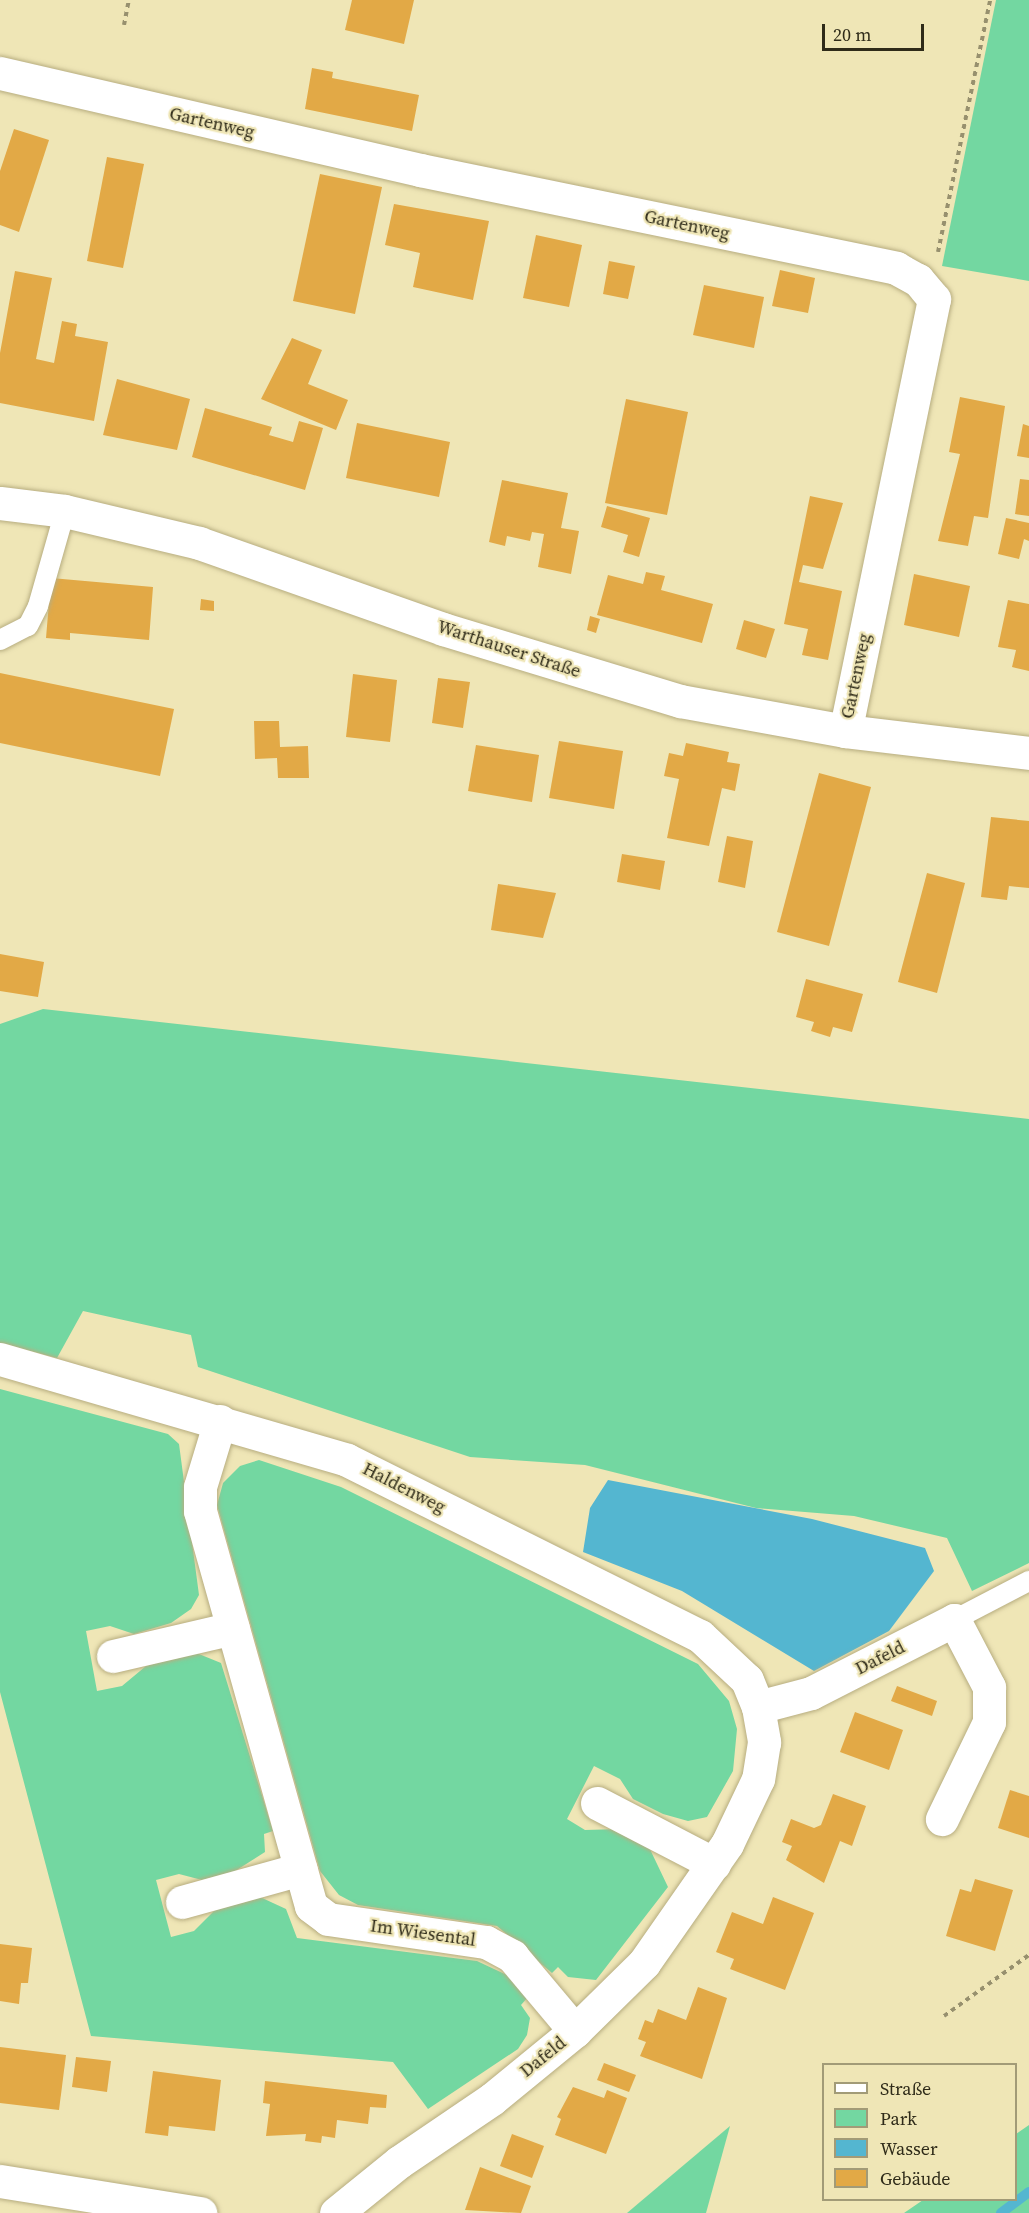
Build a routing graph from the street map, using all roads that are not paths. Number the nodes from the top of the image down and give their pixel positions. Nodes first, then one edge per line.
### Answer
1 (0, 73) edge
2 (0, 503) edge
3 (65, 511) junction
4 (0, 640) edge
5 (845, 731) junction
6 (1029, 753) edge
7 (0, 1359) edge
8 (220, 1421) junction
9 (1029, 1581) edge
10 (954, 1620) junction
11 (233, 1628) junction
12 (113, 1656) dead end
13 (758, 1707) junction
14 (597, 1803) dead end
15 (942, 1819) dead end
16 (714, 1864) junction
17 (301, 1869) junction
18 (182, 1902) dead end
19 (575, 2031) junction
20 (0, 2181) edge
21 (200, 2213) edge
22 (336, 2213) edge

1 - 5 street, Gartenweg
2 - 3 street, Warthauser Straße
3 - 4 lane
3 - 5 street, Warthauser Straße
5 - 6 street, Warthauser Straße
7 - 8 street, Haldenweg
8 - 11 street, Im Wiesental
8 - 13 street, Haldenweg
9 - 10 lane
10 - 13 street, Dafeld
10 - 15 street
11 - 12 street
11 - 17 street, Im Wiesental
13 - 16 street, Dafeld
14 - 16 street
16 - 19 street, Dafeld
17 - 18 street
17 - 19 street, Im Wiesental
19 - 22 street, Dafeld
20 - 21 street

